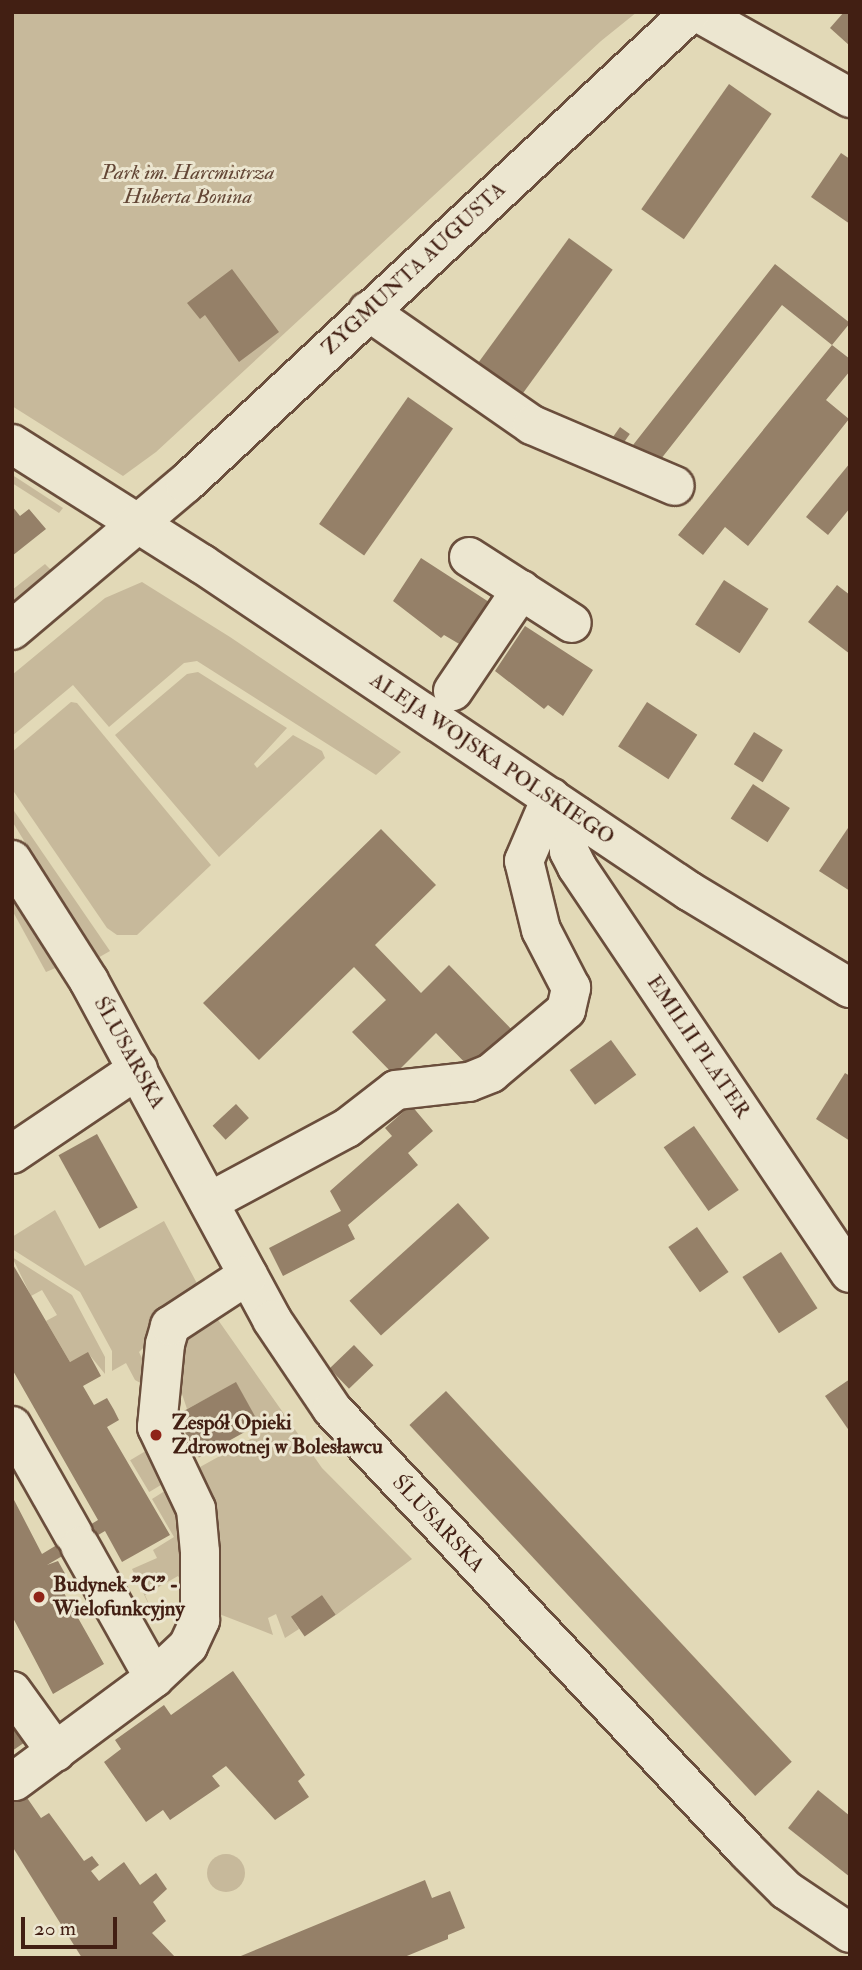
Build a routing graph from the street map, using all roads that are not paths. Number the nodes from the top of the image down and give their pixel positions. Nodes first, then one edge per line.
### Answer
1 (691, 12) edge
2 (697, 12) edge
3 (850, 98) edge
4 (369, 311) junction
5 (12, 444) edge
6 (675, 486) dead end
7 (137, 527) junction
8 (468, 557) dead end
9 (521, 590) junction
10 (572, 623) dead end
11 (12, 630) edge
12 (453, 691) dead end
13 (564, 807) junction
14 (12, 860) edge
15 (850, 988) edge
16 (138, 1069) junction
17 (12, 1154) edge
18 (209, 1202) junction
19 (850, 1273) edge
20 (248, 1275) junction
21 (12, 1426) edge
22 (154, 1678) junction
23 (12, 1691) edge
24 (56, 1752) junction
25 (15, 1781) dead end
26 (850, 1933) edge

1 - 4 street, ZYGMUNTA AUGUSTA
2 - 3 street
4 - 6 street
4 - 7 street, ZYGMUNTA AUGUSTA
5 - 7 street, ALEJA WOJSKA POLSKIEGO
7 - 11 street, ZYGMUNTA AUGUSTA
7 - 13 street, ALEJA WOJSKA POLSKIEGO
8 - 9 street
9 - 10 street
9 - 12 street
13 - 15 street, ALEJA WOJSKA POLSKIEGO
13 - 18 street
13 - 19 street, EMILII PLATER
14 - 16 street, ŚLUSARSKA
16 - 17 street
16 - 18 street, ŚLUSARSKA
18 - 20 street, ŚLUSARSKA
20 - 22 street
20 - 26 street, ŚLUSARSKA
21 - 22 street
22 - 24 street
23 - 24 street
24 - 25 street

